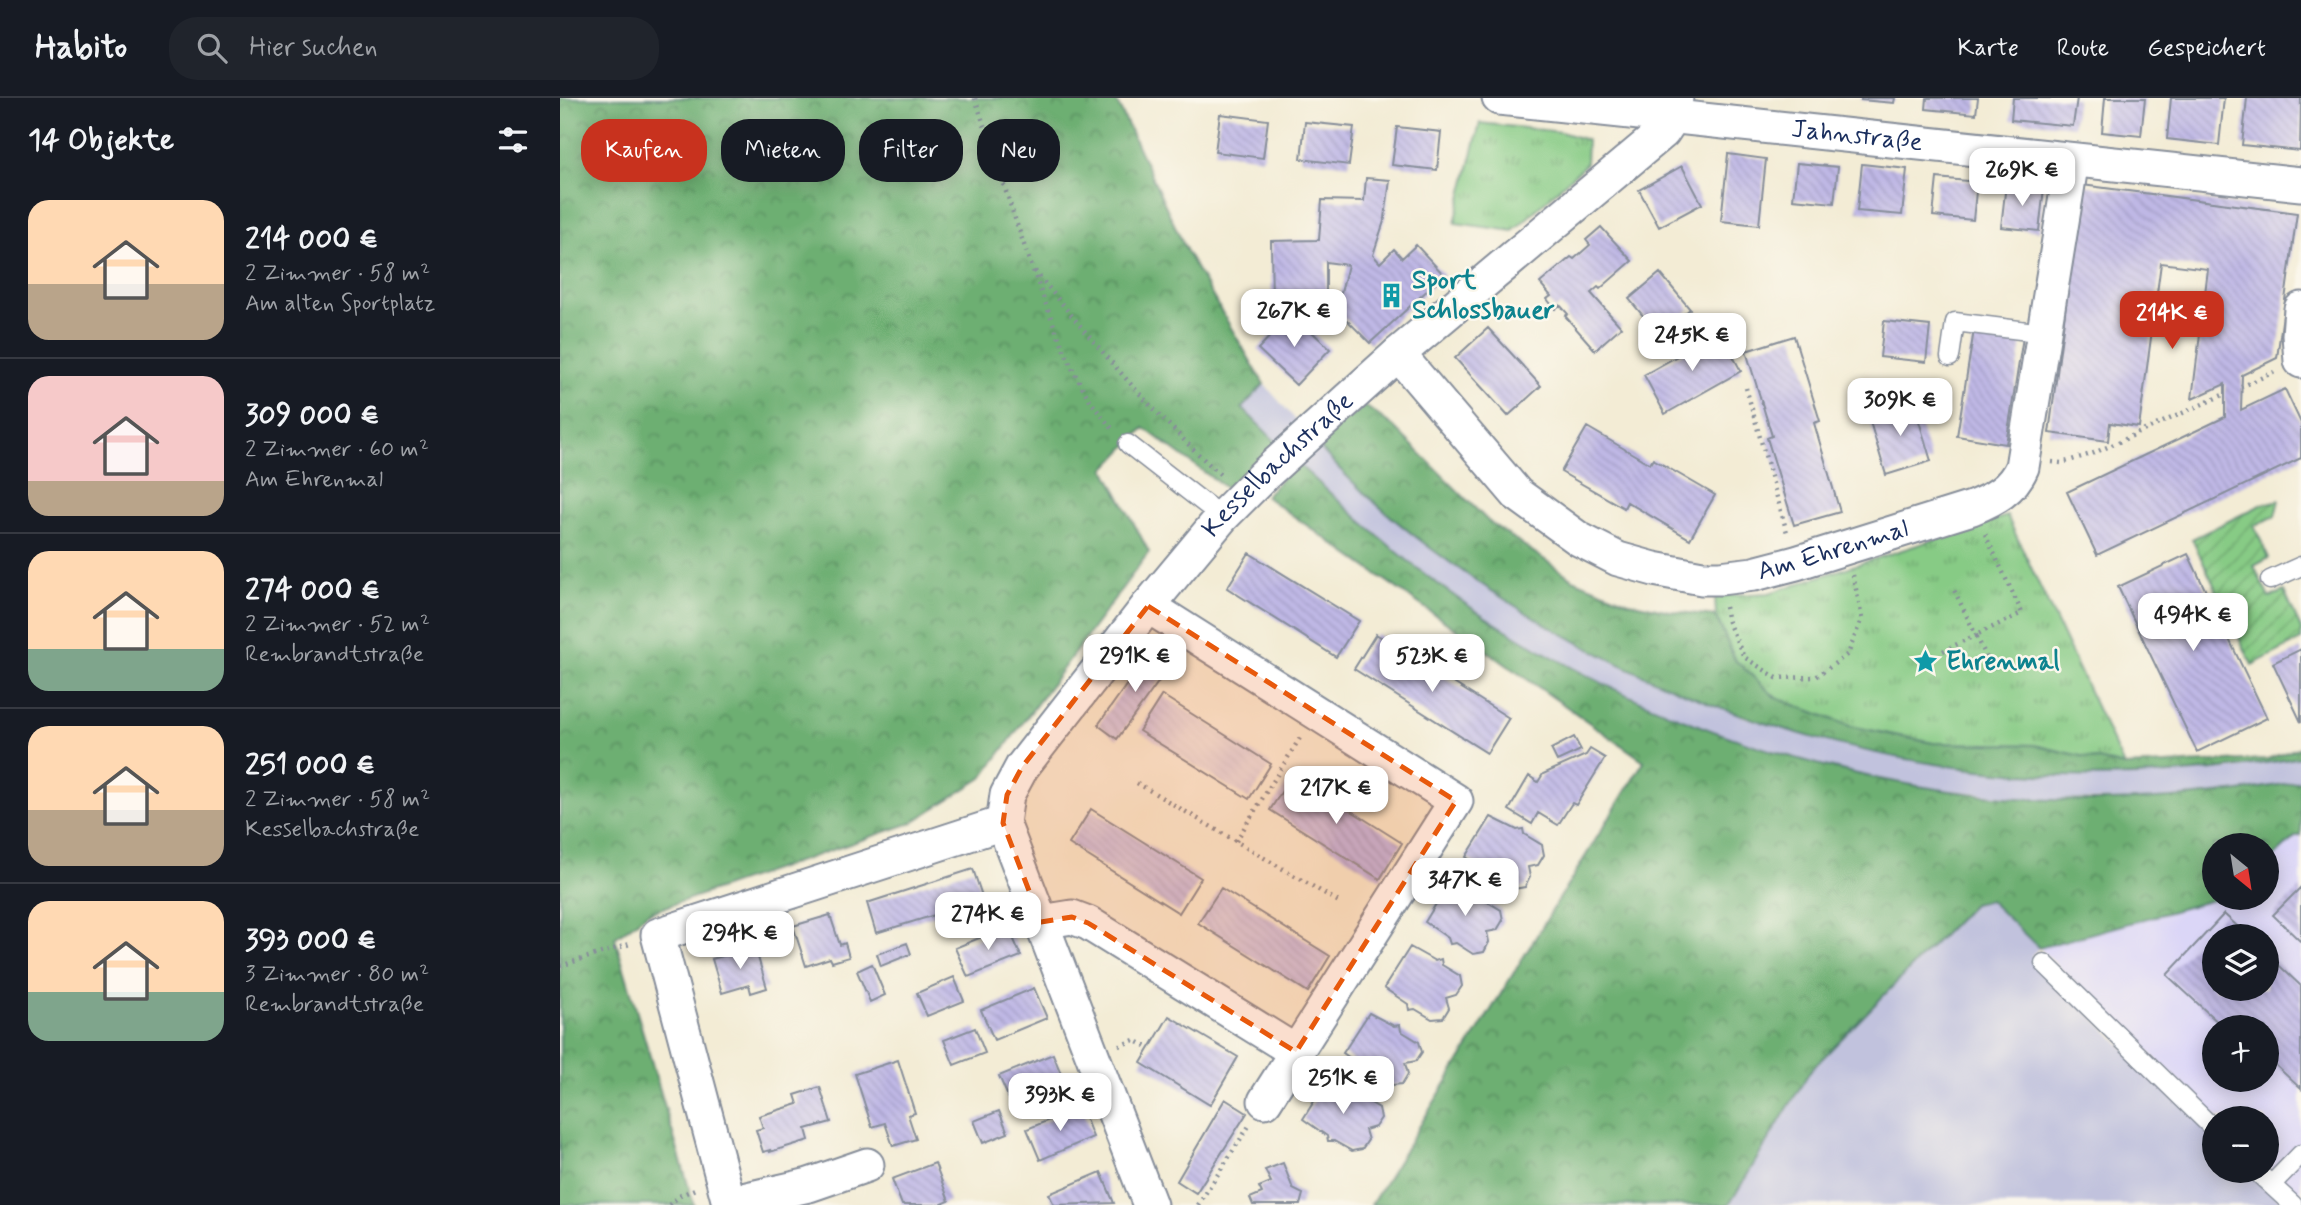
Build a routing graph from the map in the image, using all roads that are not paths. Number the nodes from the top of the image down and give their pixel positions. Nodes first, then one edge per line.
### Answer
1 (1499, 98) edge
2 (1675, 108) edge
3 (2072, 160) junction
4 (2301, 184) edge
5 (2301, 309) edge
6 (2044, 332) junction
7 (1398, 354) junction
8 (1950, 357) dead end
9 (2301, 361) edge
10 (1128, 444) road end
11 (1244, 496) junction
12 (2301, 566) edge
13 (2270, 580) dead end
14 (1148, 606) junction
15 (1003, 823) junction
16 (1041, 922) junction
17 (2044, 962) dead end
18 (1296, 1052) junction
19 (1265, 1101) road end
20 (2202, 1117) edge
21 (2301, 1154) edge
22 (867, 1165) dead end
23 (2271, 1185) joint
24 (1150, 1205) edge
25 (2292, 1205) edge

1 - 2 street, Jahnstraße
2 - 3 street, Jahnstraße
2 - 7 street, Kesselbachstraße
3 - 4 street, Jahnstraße
3 - 6 street, Am Ehrenmal
5 - 9 street
6 - 7 street, Am Ehrenmal
6 - 8 lane
7 - 11 street, Kesselbachstraße
10 - 11 lane
11 - 14 street, Kesselbachstraße
12 - 13 lane
14 - 15 street, Kesselbachstraße
14 - 18 street
15 - 16 street
15 - 22 street
16 - 18 street
16 - 24 street
17 - 20 lane
18 - 19 street
21 - 23 lane
23 - 25 lane

